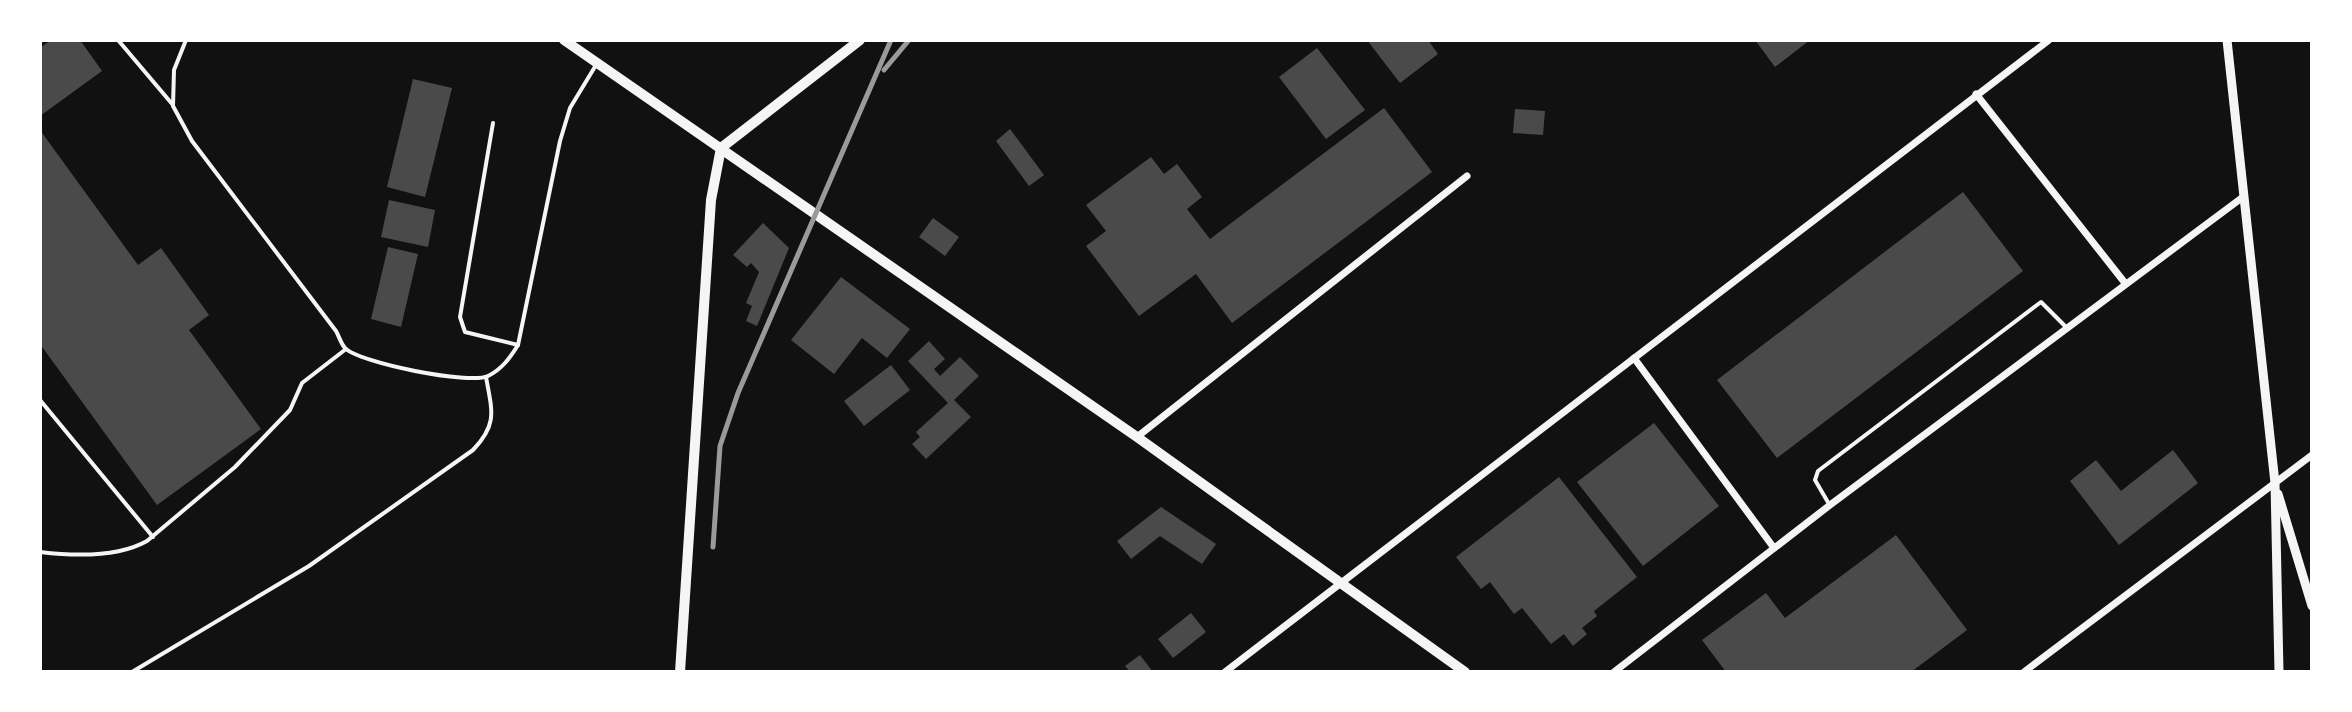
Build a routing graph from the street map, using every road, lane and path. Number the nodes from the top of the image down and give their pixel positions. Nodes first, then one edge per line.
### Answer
1 (118, 40) edge
2 (186, 40) edge
3 (564, 40) edge
4 (860, 40) edge
5 (2049, 40) edge
6 (2227, 40) edge
7 (598, 63) junction
8 (1976, 94) junction
9 (173, 106) junction
10 (493, 123) dead end
11 (721, 148) junction
12 (1467, 176) dead end
13 (2243, 197) junction
14 (2125, 283) junction
15 (2066, 327) junction
16 (518, 345) junction
17 (346, 349) junction
18 (1634, 358) junction
19 (486, 377) junction
20 (40, 400) edge
21 (1137, 437) junction
22 (2312, 455) edge
23 (2275, 483) junction
24 (1830, 505) junction
25 (153, 537) junction
26 (1774, 548) junction
27 (40, 552) edge
28 (1339, 583) junction
29 (2312, 606) edge
30 (132, 672) edge
31 (680, 672) edge
32 (1225, 672) edge
33 (1465, 672) edge
34 (1614, 672) edge
35 (2024, 672) edge
36 (2279, 672) edge

1 - 9 lane
2 - 9 lane
3 - 7 main road
4 - 11 main road
5 - 8 street
6 - 13 street
7 - 11 main road
7 - 16 lane
8 - 14 street
8 - 18 street
9 - 17 lane
10 - 16 lane
11 - 21 main road
11 - 31 main road
12 - 21 street
13 - 14 street
13 - 23 street
14 - 15 street
15 - 24 street
15 - 24 lane
16 - 19 lane
17 - 19 lane
17 - 25 lane
18 - 26 street
18 - 28 street
19 - 30 lane
20 - 25 lane
21 - 28 main road
22 - 23 street
23 - 29 street
23 - 35 street
23 - 36 street
24 - 26 street
25 - 27 lane
26 - 34 street
28 - 32 street
28 - 33 main road

